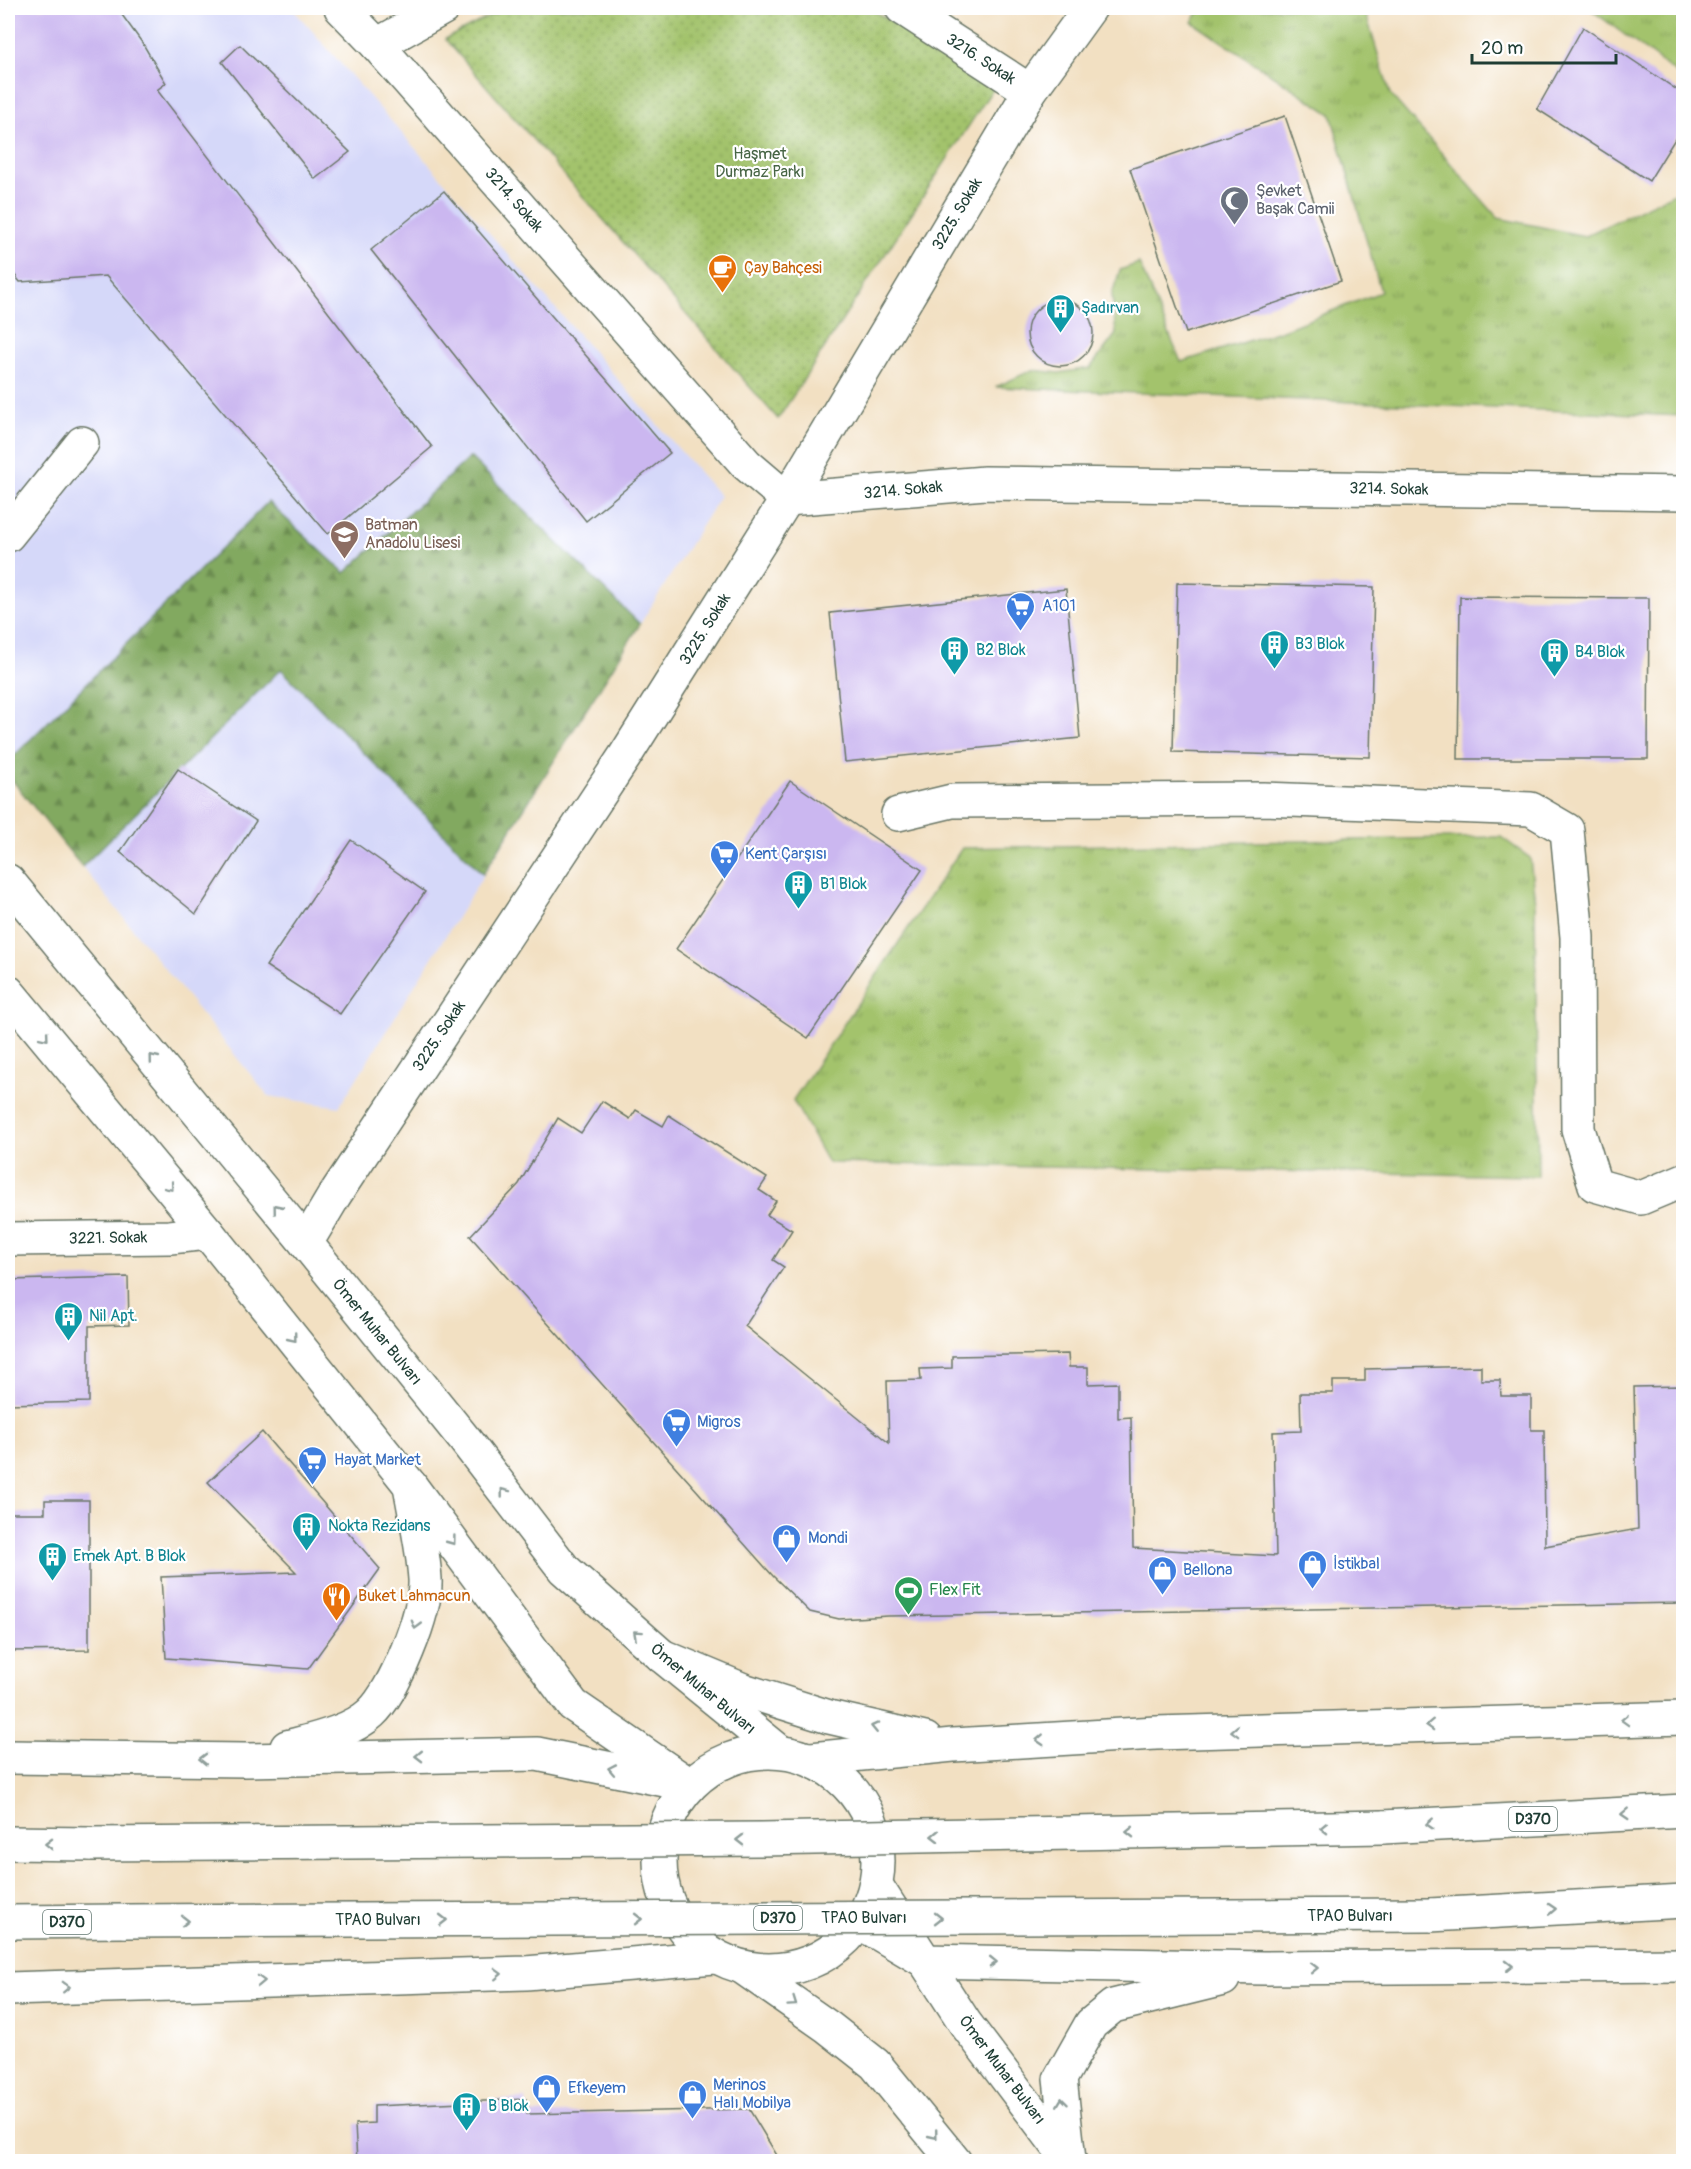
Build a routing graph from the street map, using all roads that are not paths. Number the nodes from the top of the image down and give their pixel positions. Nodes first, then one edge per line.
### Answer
1 (341, 8) edge
2 (443, 8) edge
3 (902, 8) edge
4 (1090, 8) edge
5 (377, 45) junction
6 (1030, 91) junction
7 (82, 444) dead end
8 (1683, 493) edge
9 (787, 499) junction
10 (8, 535) edge
11 (898, 814) dead end
12 (8, 880) edge
13 (8, 992) edge
14 (1683, 1180) edge
15 (208, 1233) junction
16 (8, 1239) edge
17 (306, 1243) junction
18 (410, 1485) junction
19 (662, 1656) junction
20 (1683, 1718) edge
21 (953, 1745) junction
22 (779, 1751) junction
23 (8, 1757) edge
24 (811, 1759) junction
25 (245, 1760) junction
26 (690, 1785) junction
27 (1683, 1811) edge
28 (8, 1843) edge
29 (877, 1887) junction
30 (1683, 1901) edge
31 (8, 1922) edge
32 (861, 1923) junction
33 (714, 1957) junction
34 (925, 1960) junction
35 (1683, 1965) edge
36 (1263, 1968) junction
37 (745, 1969) junction
38 (8, 1989) edge
39 (1070, 2161) edge
40 (956, 2162) edge

1 - 5 main road, 3214. Sokak
2 - 5 main road
3 - 6 main road, 3216. Sokak
4 - 6 main road, 3225. Sokak
5 - 9 main road, 3214. Sokak
6 - 9 main road, 3225. Sokak
7 - 10 main road
8 - 9 main road, 3214. Sokak
9 - 17 main road, 3225. Sokak
11 - 14 main road
17 -> 12 main road, Ömer Muhar Bulvarı
13 -> 15 main road
15 - 16 main road, 3221. Sokak
15 -> 18 main road
19 -> 17 main road, Ömer Muhar Bulvarı
18 -> 25 main road
18 -> 26 main road
21 -> 19 main road
19 - 22 main road, Ömer Muhar Bulvarı
20 -> 21 main road
21 - 24 main road
22 - 24 main road
22 - 26 main road
25 -> 23 main road
24 - 29 main road
26 -> 25 main road
26 - 33 main road
27 -> 28 main road, D370, bridge
29 - 32 main road
29 - 34 main road, Ömer Muhar Bulvarı
31 -> 30 main road, TPAO Bulvarı / D370, bridge
32 - 34 main road, TPAO Bulvarı
32 - 37 main road
33 - 37 main road
38 -> 33 main road
34 -> 36 main road, TPAO Bulvarı
34 - 39 main road, Ömer Muhar Bulvarı
36 -> 35 main road, TPAO Bulvarı
39 -> 36 main road
37 -> 40 main road

